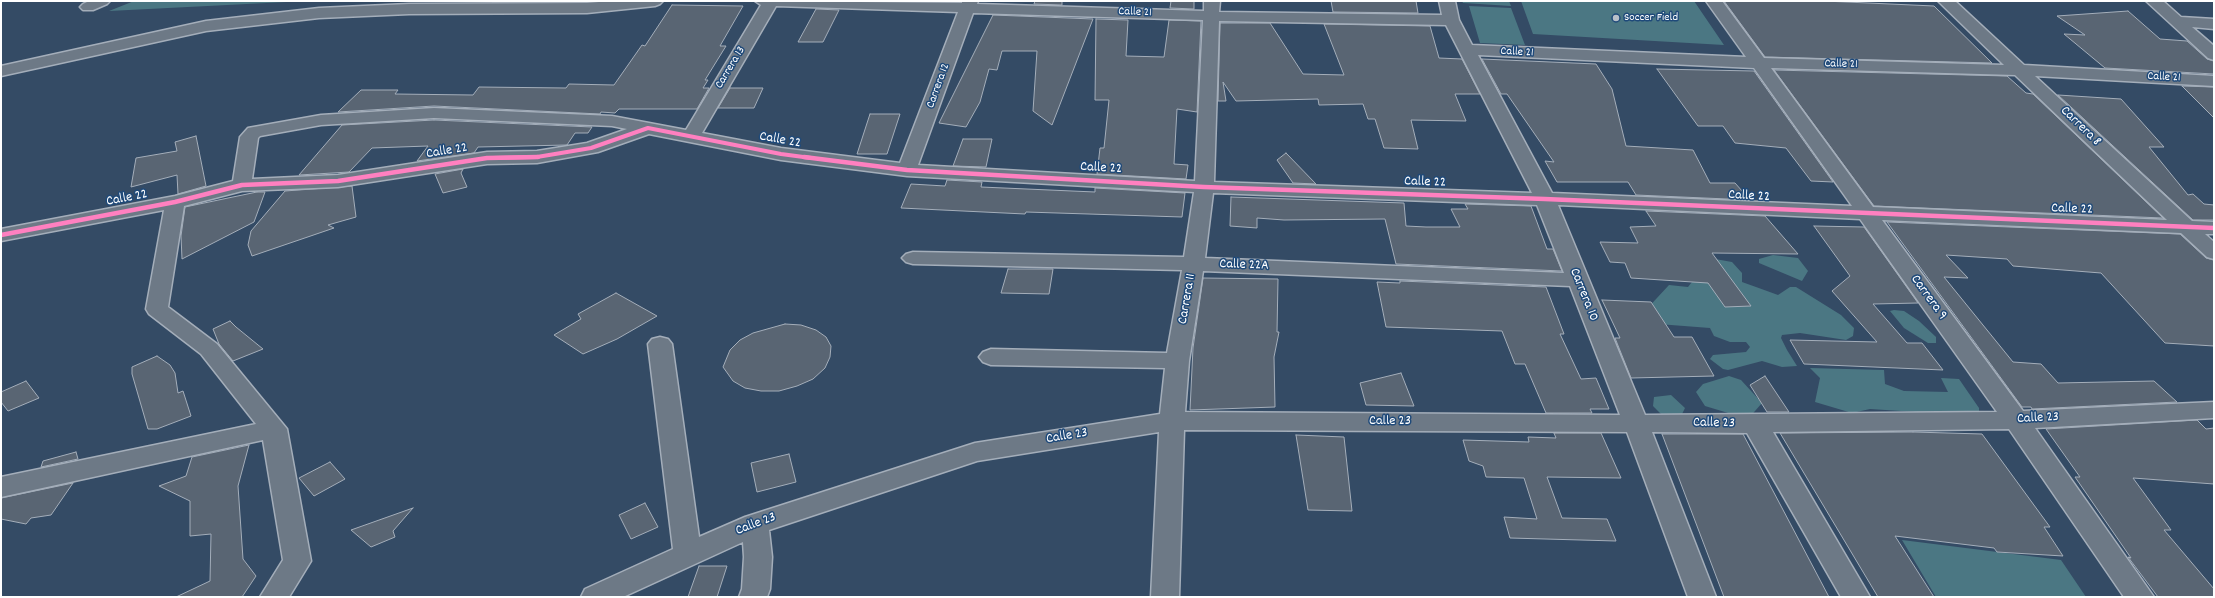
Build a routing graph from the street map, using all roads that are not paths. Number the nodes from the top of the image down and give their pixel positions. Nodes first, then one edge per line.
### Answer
1 (656, 1) edge
2 (769, 1) edge
3 (1714, 1) edge
4 (1946, 1) edge
5 (2154, 1) edge
6 (969, 4) edge
7 (1212, 8) edge
8 (1449, 11) edge
9 (2176, 21) junction
10 (2214, 24) edge
11 (1467, 50) junction
12 (2214, 55) edge
13 (1760, 64) junction
14 (2020, 70) junction
15 (1, 71) edge
16 (2214, 81) edge
17 (648, 128) junction
18 (691, 136) junction
19 (907, 170) junction
20 (242, 185) junction
21 (1204, 187) junction
22 (1545, 199) junction
23 (175, 202) junction
24 (1868, 214) junction
25 (2184, 226) junction
26 (2214, 228) edge
27 (1, 235) edge
28 (2214, 252) edge
29 (913, 258) dead end
30 (1194, 264) junction
31 (1576, 280) junction
32 (660, 344) dead end
33 (991, 357) dead end
34 (1177, 361) junction
35 (2214, 410) edge
36 (2016, 420) junction
37 (1172, 421) junction
38 (1636, 423) junction
39 (1755, 424) junction
40 (274, 429) junction
41 (1, 486) edge
42 (755, 524) junction
43 (688, 555) junction
44 (274, 597) edge
45 (595, 597) edge
46 (753, 597) edge
47 (1165, 597) edge
48 (1702, 597) edge
49 (1856, 597) edge
50 (2140, 597) edge

1 - 15 street
2 - 6 street, Calle 21
2 - 18 street, Carrera 13
3 - 13 street, Carrera 9
4 - 14 street, Carrera 8
5 - 9 street
6 - 7 street, Calle 21
6 - 19 street, Carrera 12
7 - 8 street, Calle 21
7 - 21 street, Carrera 11
8 - 11 street, Carrera 10
9 - 10 street
9 - 12 street
11 - 13 street, Calle 21
11 - 22 street, Carrera 10
13 - 14 street, Calle 21
13 - 24 street, Carrera 9
14 - 16 street, Calle 21
14 - 25 street, Carrera 8
17 - 18 street, Calle 22
17 - 20 street, Calle 22
17 - 20 street
18 - 19 street, Calle 22
19 - 21 street, Calle 22
20 - 23 street, Calle 22
21 - 22 street, Calle 22
21 - 30 street, Carrera 11
22 - 24 street, Calle 22
22 - 31 street, Carrera 10
23 - 27 street, Calle 22
23 - 40 street
24 - 25 street, Calle 22
24 - 36 street, Carrera 9
25 - 26 street, Calle 22
25 - 28 street, Carrera 8
29 - 30 street, Calle 22A
30 - 31 street, Calle 22A
30 - 34 street, Carrera 11
31 - 38 street, Carrera 10
32 - 43 street
33 - 34 street
34 - 37 street, Carrera 11
35 - 36 street, Calle 23
36 - 39 street, Calle 23
36 - 50 street, Carrera 9
37 - 38 street, Calle 23
37 - 42 street, Calle 23
37 - 47 street, Carrera 11
38 - 39 street, Calle 23
38 - 48 street, Carrera 10
39 - 49 street
40 - 41 street
40 - 44 street
42 - 43 street, Calle 23
42 - 46 street
43 - 45 street, Calle 23

